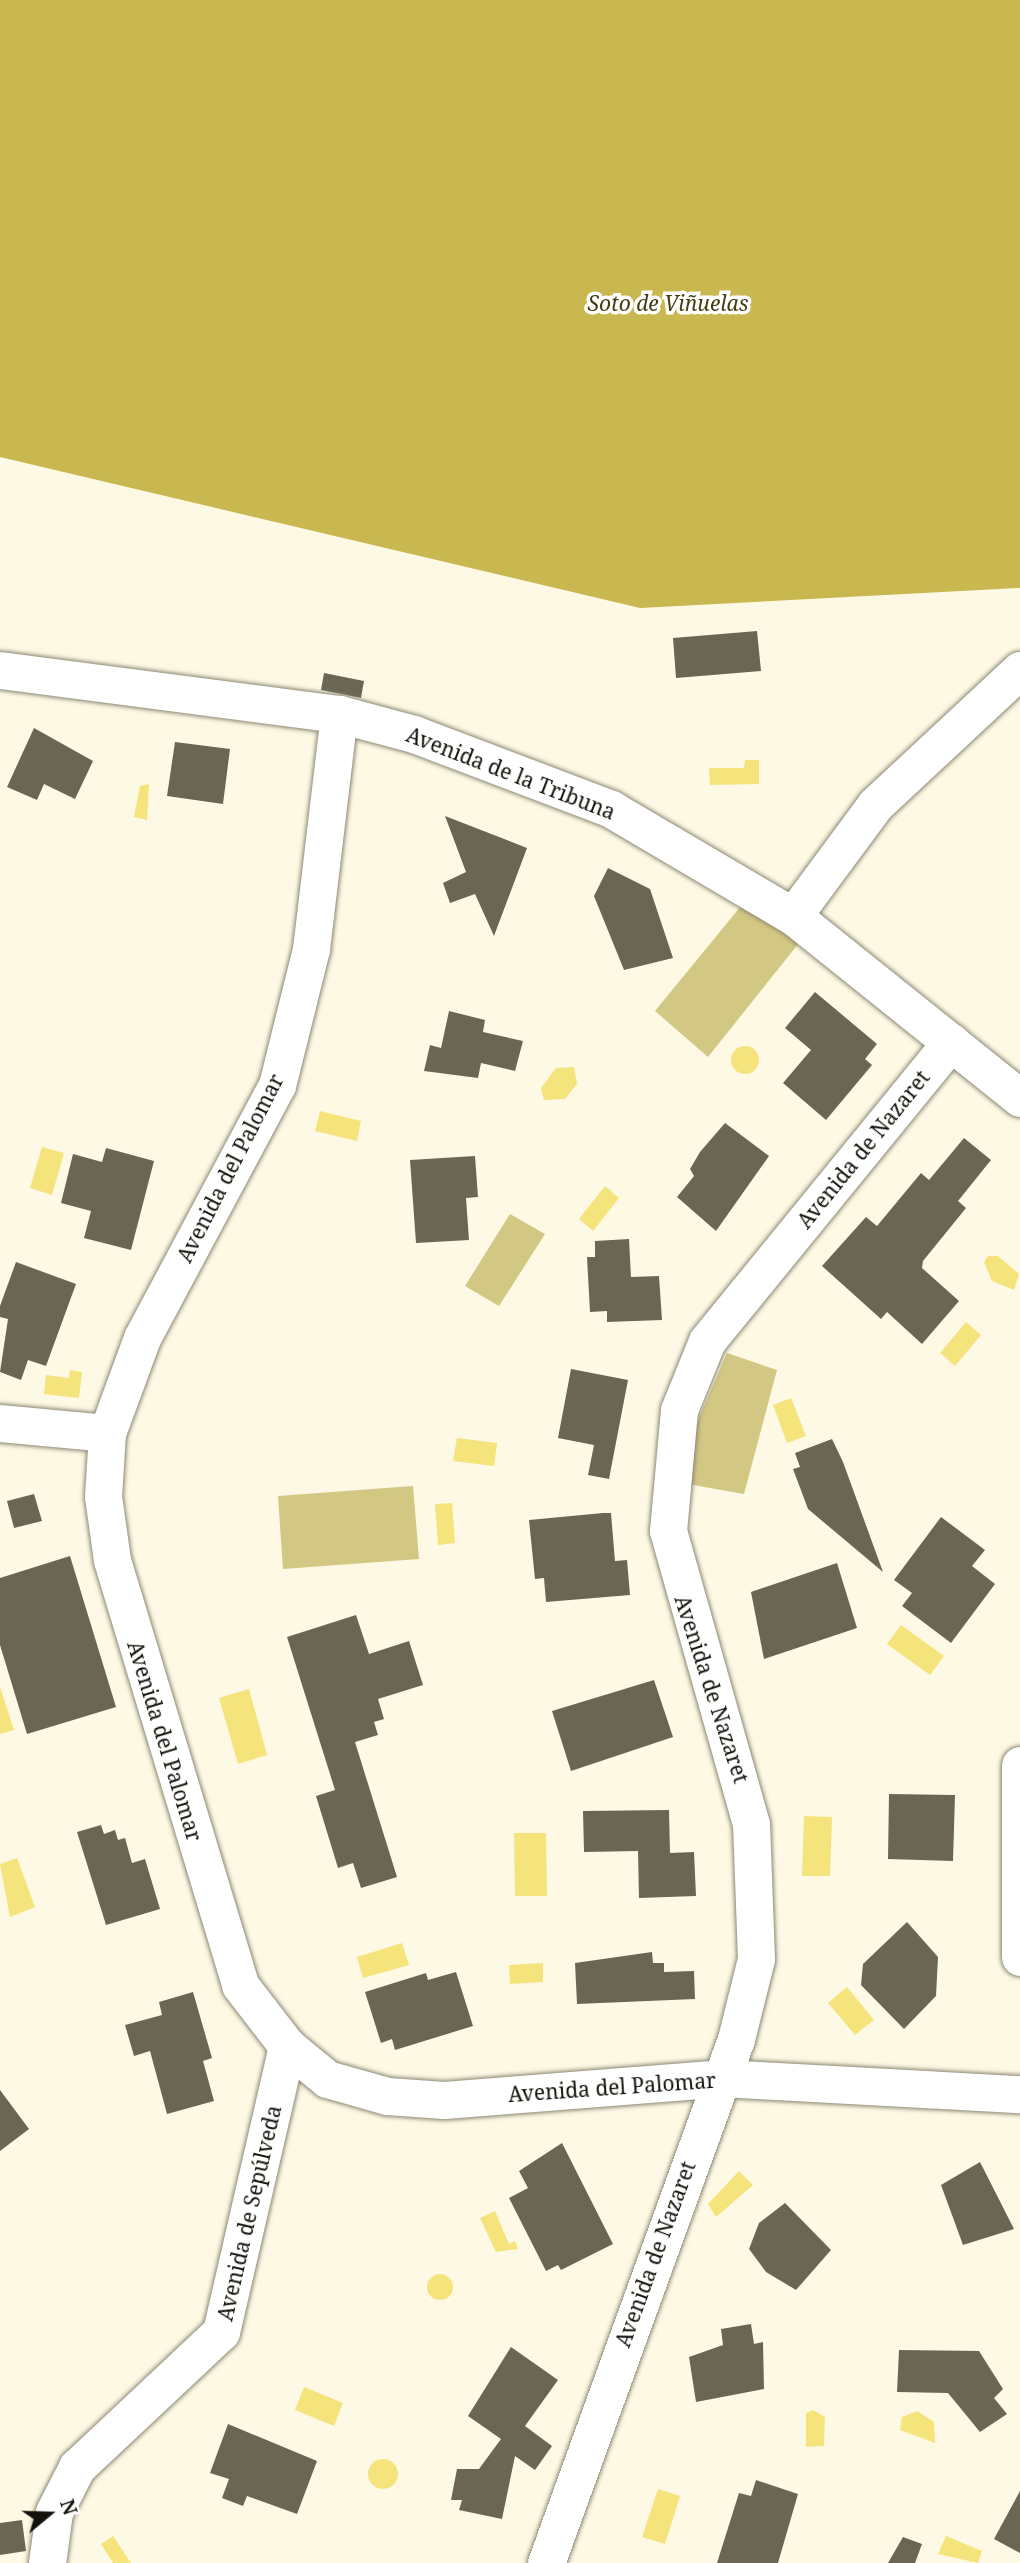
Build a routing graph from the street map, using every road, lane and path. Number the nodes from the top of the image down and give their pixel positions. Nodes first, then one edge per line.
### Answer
1 (0, 670) edge
2 (1020, 670) edge
3 (339, 714) junction
4 (793, 916) junction
5 (951, 1042) junction
6 (1020, 1098) edge
7 (0, 1423) edge
8 (107, 1433) junction
9 (1020, 1765) edge
10 (1020, 1957) edge
11 (287, 2046) junction
12 (720, 2078) junction
13 (1020, 2094) edge
14 (47, 2563) edge
15 (546, 2563) edge

1 - 3 street, Avenida de la Tribuna
2 - 4 street
3 - 4 street, Avenida de la Tribuna
3 - 8 street, Avenida del Palomar
4 - 5 street, Avenida de la Tribuna
5 - 6 street, Avenida de la Tribuna
5 - 12 street, Avenida de Nazaret
7 - 8 street
8 - 11 street, Avenida del Palomar
9 - 10 street
11 - 12 street, Avenida del Palomar
11 - 14 street, Avenida de Sepúlveda
12 - 13 street, Avenida del Palomar
12 - 15 street, Avenida de Nazaret

